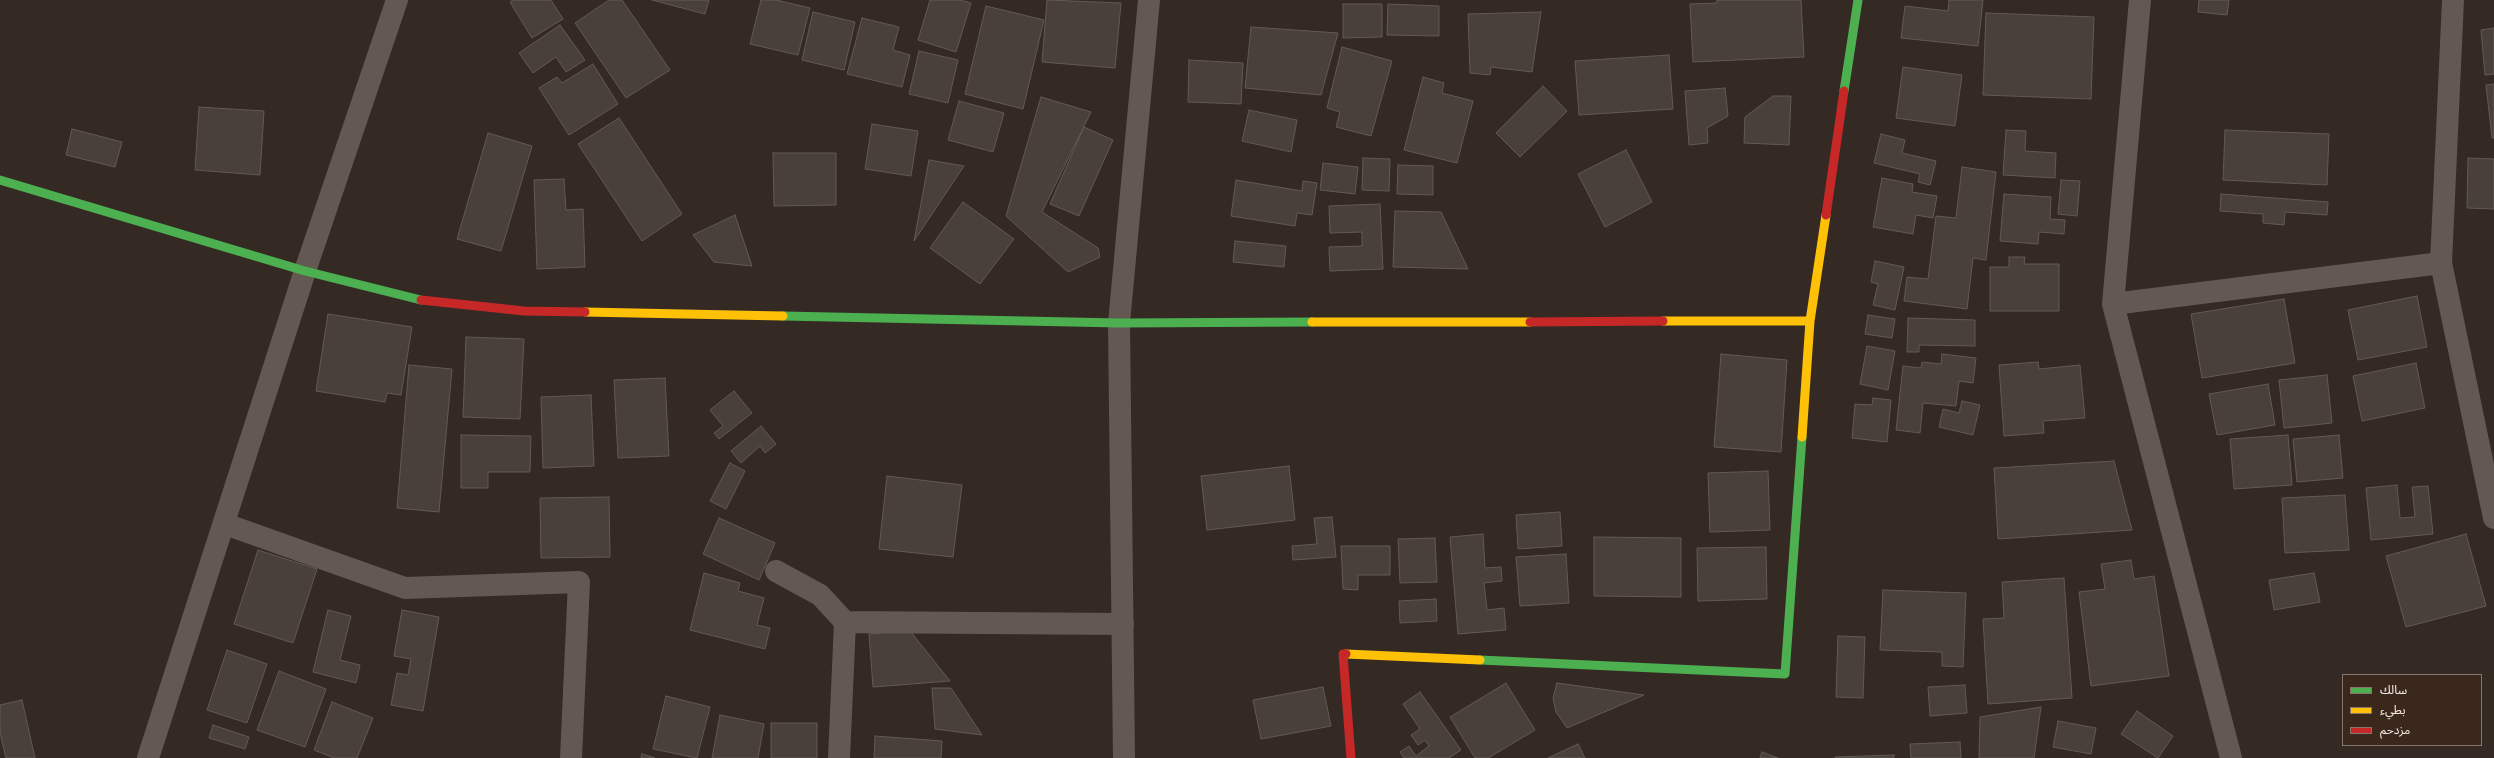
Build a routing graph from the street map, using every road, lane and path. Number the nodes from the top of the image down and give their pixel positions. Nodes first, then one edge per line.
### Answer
1 (397, 0) edge
2 (1149, 0) edge
3 (1858, 0) edge
4 (2140, 0) edge
5 (2453, 0) edge
6 (0, 180) edge
7 (2441, 263) junction
8 (305, 271) junction
9 (2113, 304) junction
10 (1810, 322) junction
11 (1119, 323) junction
12 (2494, 518) edge
13 (225, 524) junction
14 (776, 571) dead end
15 (845, 622) junction
16 (1123, 624) junction
17 (148, 758) edge
18 (571, 758) edge
19 (839, 758) edge
20 (1124, 758) edge
21 (1351, 758) edge
22 (2231, 758) edge

1 - 8 street
2 - 11 street
3 - 10 street
4 - 9 street
5 - 7 street
6 - 8 street
7 - 9 street
7 - 12 street
8 - 11 street
8 - 13 street
9 - 22 street
10 - 11 street
10 - 21 street
11 - 16 street
13 - 17 street
13 - 18 street
14 - 15 street
15 - 16 street
15 - 19 street
16 - 20 street

